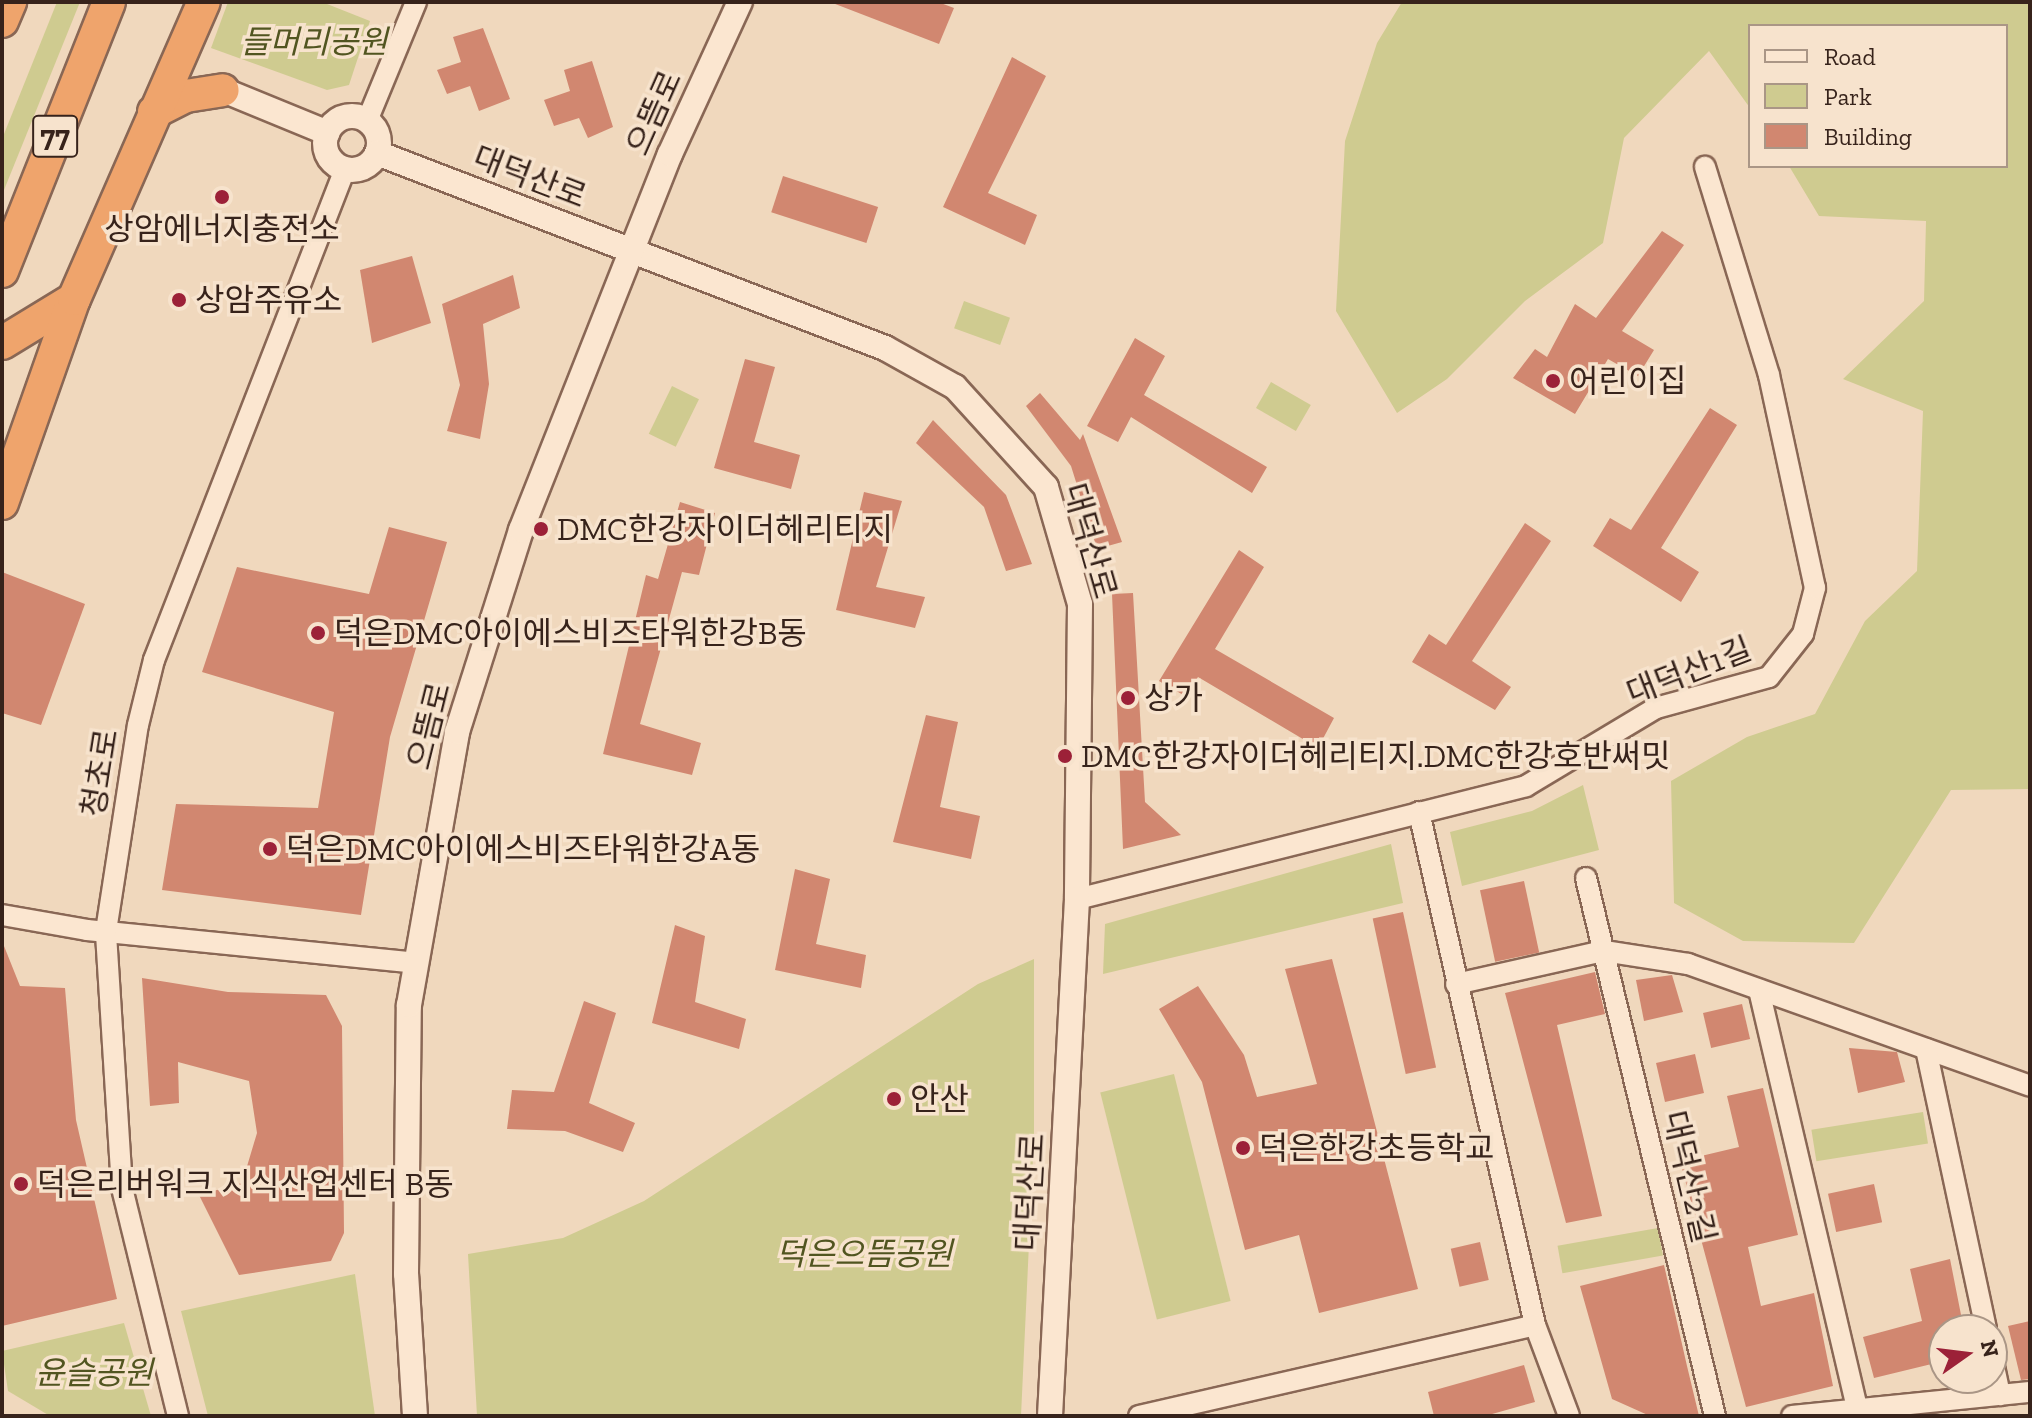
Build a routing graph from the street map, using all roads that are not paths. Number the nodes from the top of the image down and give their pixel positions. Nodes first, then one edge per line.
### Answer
1 (10, 2) edge
2 (109, 2) edge
3 (204, 2) edge
4 (416, 2) edge
5 (740, 2) edge
6 (2, 21) edge
7 (187, 36) junction
8 (223, 90) junction
9 (154, 112) junction
10 (367, 121) junction
11 (328, 133) junction
12 (377, 153) junction
13 (1705, 167) dead end
14 (345, 169) junction
15 (631, 249) junction
16 (2, 271) edge
17 (74, 299) junction
18 (2, 343) edge
19 (2, 503) edge
20 (1419, 812) junction
21 (1586, 878) dead end
22 (1077, 899) junction
23 (2, 915) edge
24 (106, 931) junction
25 (1604, 951) junction
26 (415, 963) junction
27 (1456, 984) junction
28 (1759, 990) junction
29 (1926, 1049) junction
30 (2030, 1086) edge
31 (1983, 1314) edge
32 (1535, 1325) junction
33 (2030, 1392) edge
34 (2000, 1395) joint
35 (1204, 1409) edge
36 (1857, 1409) junction
37 (178, 1416) edge
38 (415, 1416) edge
39 (1050, 1416) edge
40 (1139, 1416) edge
41 (1569, 1416) edge
42 (1715, 1416) edge
43 (1792, 1416) edge

1 - 6 highway
2 - 16 highway, 77
3 - 7 highway
4 - 10 street
5 - 15 street, 으뜸로
7 - 8 highway
7 - 9 highway
8 - 9 highway
8 - 11 street
9 - 17 highway
10 - 11 street
10 - 12 street
11 - 14 street
12 - 14 street
12 - 15 street, 대덕산로
13 - 20 street, 대덕산1길
14 - 24 street, 청초로
15 - 22 street, 대덕산로
15 - 26 street, 으뜸로
17 - 18 highway
17 - 19 highway
20 - 22 street, 대덕산1길
20 - 27 street
21 - 25 street, 대덕산2길
22 - 39 street, 대덕산로
23 - 24 street
24 - 26 street
24 - 37 street, 청초로
25 - 27 street
25 - 28 street
25 - 42 street, 대덕산2길
26 - 38 street, 으뜸로
27 - 32 street
28 - 29 street
28 - 36 street
29 - 30 street
29 - 31 street
32 - 35 street
32 - 41 street
33 - 34 street
34 - 36 street
35 - 40 street
36 - 43 street

